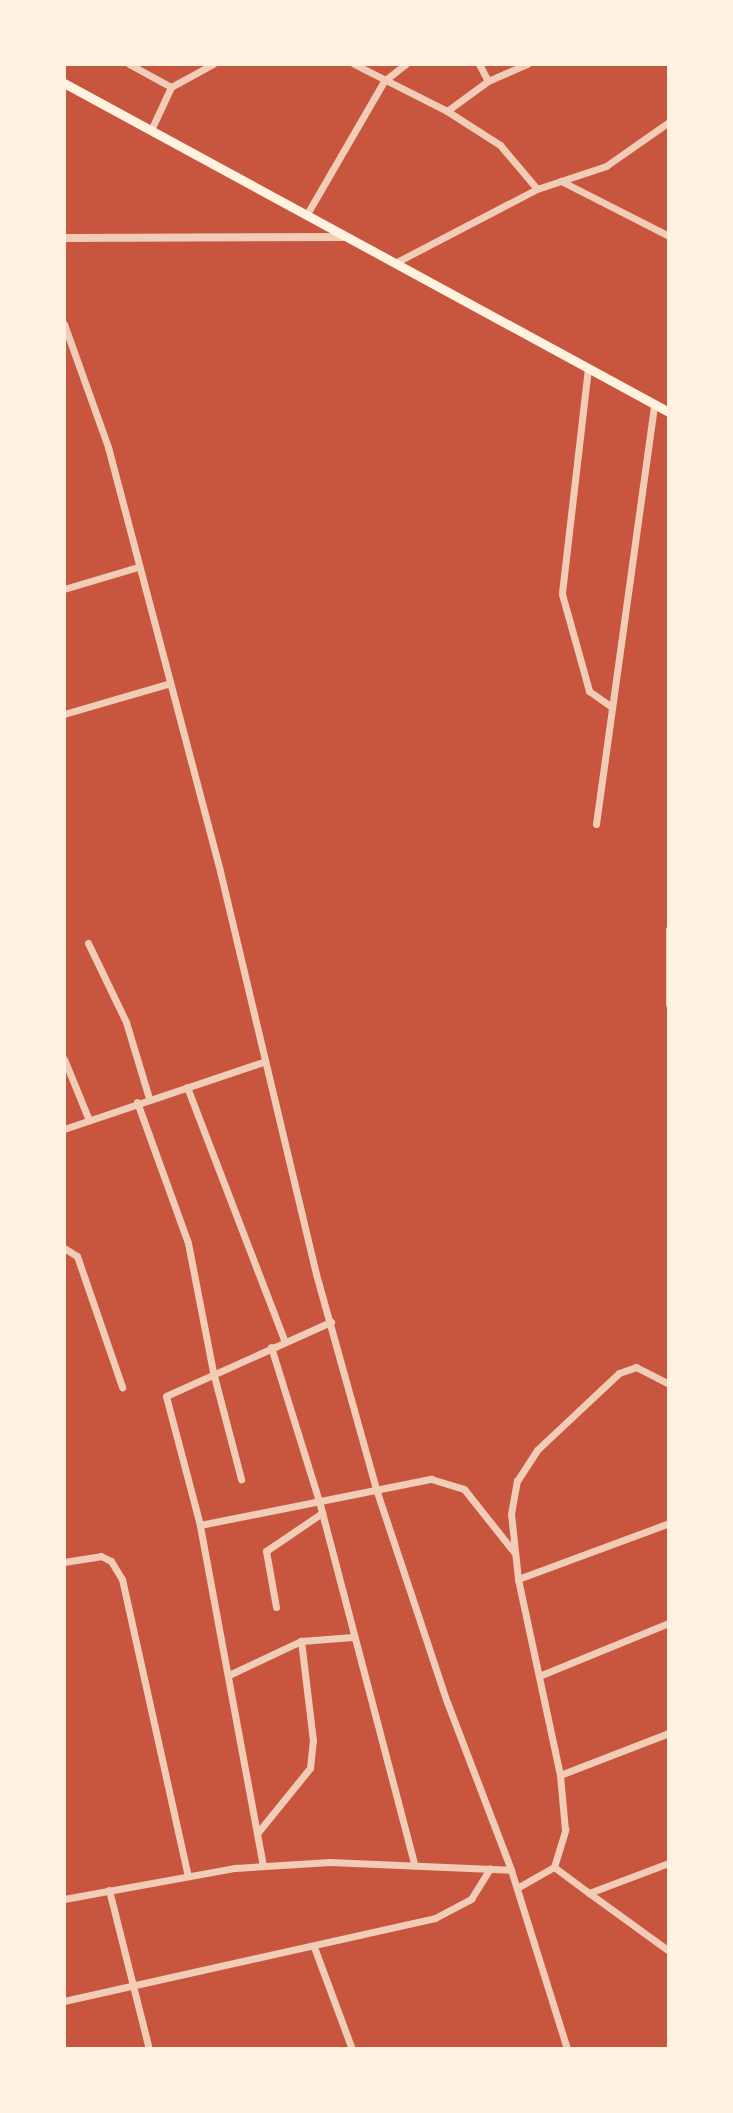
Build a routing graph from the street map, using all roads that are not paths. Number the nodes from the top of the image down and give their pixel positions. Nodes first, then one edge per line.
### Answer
1 (129, 64) edge
2 (213, 64) edge
3 (354, 64) edge
4 (406, 64) edge
5 (479, 64) edge
6 (527, 64) edge
7 (384, 81) junction
8 (488, 81) junction
9 (64, 83) edge
10 (171, 87) junction
11 (447, 111) junction
12 (669, 122) edge
13 (151, 130) junction
14 (561, 181) junction
15 (537, 189) junction
16 (307, 214) junction
17 (669, 236) edge
18 (348, 237) junction
19 (64, 238) edge
20 (395, 263) junction
21 (64, 324) edge
22 (588, 368) junction
23 (654, 404) junction
24 (669, 412) edge
25 (138, 567) junction
26 (64, 589) edge
27 (167, 684) junction
28 (612, 707) junction
29 (64, 714) edge
30 (596, 824) dead end
31 (669, 929) edge
32 (88, 943) dead end
33 (669, 1004) edge
34 (64, 1059) edge
35 (263, 1062) junction
36 (187, 1087) junction
37 (149, 1098) junction
38 (137, 1102) junction
39 (89, 1120) junction
40 (64, 1129) edge
41 (64, 1248) edge
42 (331, 1322) junction
43 (285, 1342) junction
44 (271, 1347) junction
45 (213, 1372) junction
46 (669, 1384) edge
47 (122, 1387) dead end
48 (241, 1479) dead end
49 (376, 1489) junction
50 (319, 1501) junction
51 (322, 1513) junction
52 (669, 1523) edge
53 (200, 1525) junction
54 (515, 1554) junction
55 (64, 1562) edge
56 (518, 1579) junction
57 (276, 1607) dead end
58 (669, 1623) edge
59 (353, 1637) junction
60 (301, 1641) junction
61 (229, 1675) junction
62 (539, 1676) junction
63 (669, 1733) edge
64 (560, 1775) junction
65 (259, 1831) junction
66 (669, 1863) edge
67 (263, 1866) junction
68 (415, 1866) junction
69 (554, 1867) junction
70 (490, 1869) junction
71 (511, 1870) junction
72 (188, 1876) junction
73 (517, 1888) junction
74 (109, 1890) junction
75 (589, 1893) junction
76 (64, 1899) edge
77 (314, 1947) junction
78 (669, 1951) edge
79 (133, 1986) junction
80 (64, 2001) edge
81 (149, 2049) edge
82 (352, 2049) edge
83 (567, 2049) edge

1 - 10 street
2 - 10 street
3 - 7 street
4 - 7 street
5 - 8 street
6 - 8 street
7 - 11 street
7 - 16 street
8 - 11 street
9 - 13 main road
10 - 13 street
11 - 15 street
12 - 14 street
13 - 16 main road
14 - 15 street
14 - 17 street
15 - 20 street
16 - 18 main road
18 - 19 street
18 - 20 main road
20 - 22 main road
21 - 25 street
22 - 23 main road
22 - 28 street
23 - 24 main road
23 - 28 street
25 - 26 street
25 - 27 street
27 - 29 street
27 - 35 street
28 - 30 street
31 - 33 street
32 - 37 street
34 - 39 street
35 - 36 street
35 - 42 street
36 - 37 street
36 - 43 street
37 - 38 street
38 - 39 street
38 - 45 street
39 - 40 street
41 - 47 street
42 - 43 street
42 - 49 street
43 - 44 street
44 - 45 street
44 - 50 street
45 - 48 street
45 - 53 street
46 - 54 street
49 - 50 street
49 - 54 street
49 - 71 street
50 - 51 street
50 - 53 street
51 - 57 street
51 - 59 street
52 - 56 street
53 - 61 street
54 - 56 street
55 - 72 street
56 - 62 street
58 - 62 street
59 - 60 street
59 - 68 street
60 - 61 street
60 - 65 street
61 - 65 street
62 - 64 street
63 - 64 street
64 - 69 street
65 - 67 street
66 - 75 street
67 - 68 street
67 - 72 street
68 - 70 street
69 - 73 street
69 - 75 street
70 - 71 street
70 - 77 street
71 - 73 street
72 - 74 street
73 - 83 street
74 - 76 street
74 - 79 street
75 - 78 street
77 - 79 street
77 - 82 street
79 - 80 street
79 - 81 street

